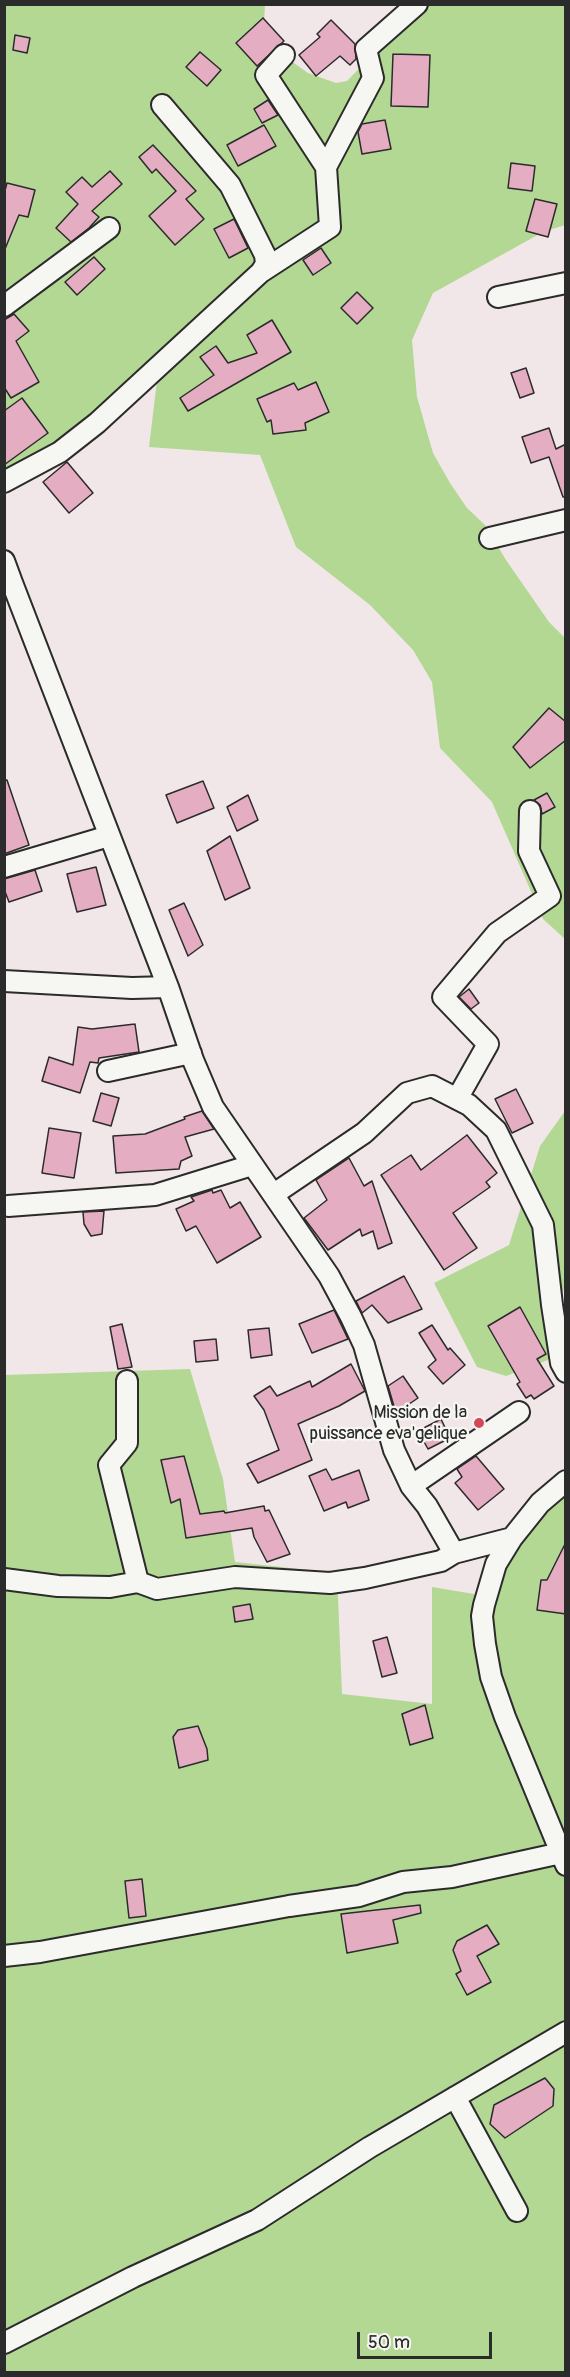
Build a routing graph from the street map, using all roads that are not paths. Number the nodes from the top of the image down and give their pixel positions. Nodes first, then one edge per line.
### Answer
1 (417, 4) edge
2 (284, 55) dead end
3 (162, 105) dead end
4 (326, 167) junction
5 (109, 228) dead end
6 (261, 272) junction
7 (566, 283) edge
8 (498, 297) dead end
9 (4, 306) edge
10 (4, 482) edge
11 (566, 520) edge
12 (490, 538) dead end
13 (4, 561) edge
14 (8, 581) edge
15 (530, 811) dead end
16 (109, 836) junction
17 (4, 867) edge
18 (4, 981) edge
19 (168, 987) junction
20 (191, 1053) junction
21 (108, 1071) dead end
22 (457, 1099) junction
23 (252, 1165) junction
24 (274, 1194) junction
25 (8, 1206) dead end
26 (566, 1372) edge
27 (127, 1381) dead end
28 (519, 1412) dead end
29 (566, 1480) edge
30 (411, 1486) junction
31 (512, 1538) junction
32 (454, 1553) junction
33 (4, 1579) edge
34 (138, 1582) junction
35 (563, 1859) edge
36 (4, 1956) edge
37 (566, 2032) edge
38 (455, 2097) junction
39 (517, 2211) dead end
40 (4, 2343) edge

1 - 4 street
2 - 4 street
3 - 6 street
4 - 6 street
5 - 9 street
6 - 10 street
7 - 8 street
11 - 12 street
13 - 14 street
14 - 16 street
15 - 22 street
16 - 17 street
16 - 19 street
18 - 19 street
19 - 20 street
20 - 21 street
20 - 23 street
22 - 24 street
22 - 26 street
23 - 24 street
23 - 25 street
24 - 30 street
27 - 34 street
28 - 30 street
29 - 31 street
30 - 32 street
31 - 32 street
31 - 35 street
32 - 34 street
33 - 34 street
35 - 36 street
37 - 38 street
38 - 39 street
38 - 40 street

